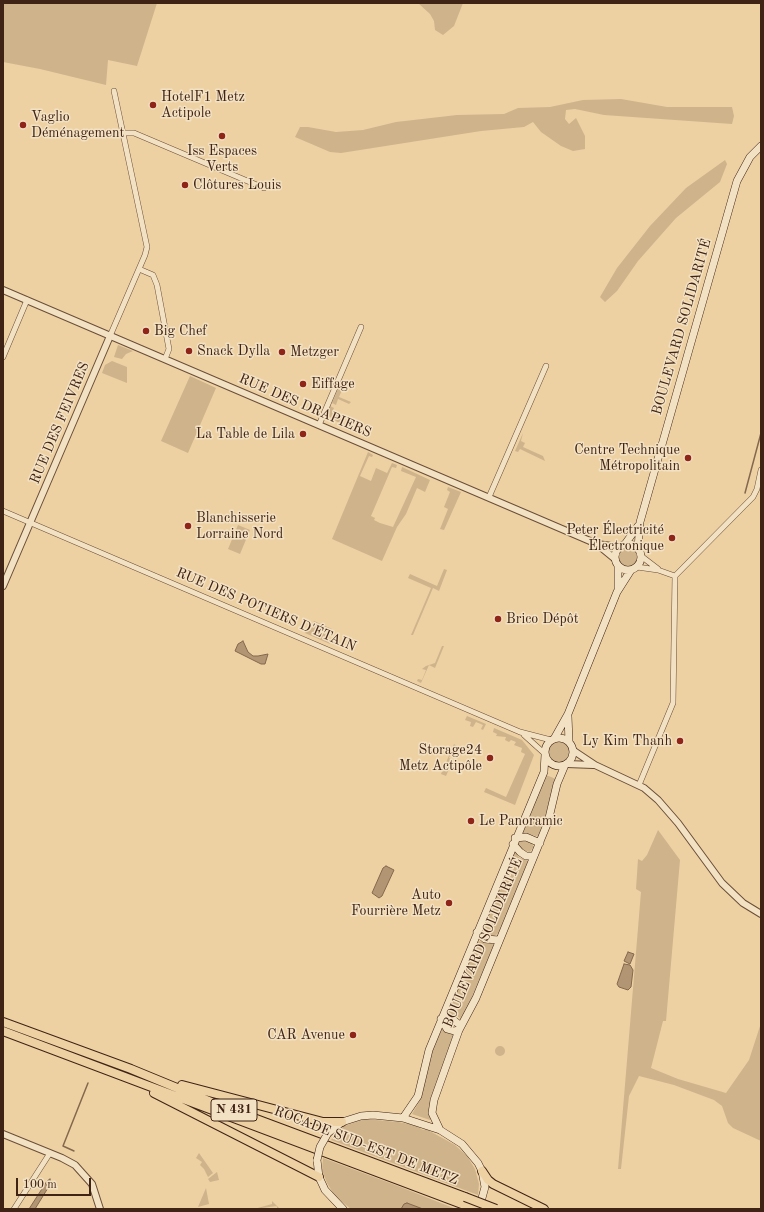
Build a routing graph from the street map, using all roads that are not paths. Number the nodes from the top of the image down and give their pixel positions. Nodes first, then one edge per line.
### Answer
1 (114, 90) dead end
2 (123, 133) junction
3 (761, 146) edge
4 (264, 188) dead end
5 (139, 269) junction
6 (3, 290) edge
7 (27, 300) junction
8 (362, 327) dead end
9 (110, 336) junction
10 (3, 357) edge
11 (165, 359) junction
12 (546, 366) dead end
13 (319, 425) junction
14 (761, 470) edge
15 (490, 498) junction
16 (3, 511) edge
17 (30, 522) junction
18 (640, 522) junction
19 (597, 544) junction
20 (622, 545) junction
21 (638, 548) junction
22 (642, 556) junction
23 (617, 563) junction
24 (634, 569) junction
25 (658, 570) junction
26 (674, 576) junction
27 (3, 586) edge
28 (617, 592) junction
29 (568, 714) junction
30 (520, 732) junction
31 (553, 739) junction
32 (569, 742) junction
33 (574, 751) junction
34 (545, 754) junction
35 (566, 765) junction
36 (595, 765) junction
37 (639, 785) junction
38 (514, 841) junction
39 (540, 843) junction
40 (534, 856) junction
41 (761, 914) edge
42 (477, 932) junction
43 (499, 940) junction
44 (441, 1019) junction
45 (3, 1022) edge
46 (460, 1028) junction
47 (3, 1031) edge
48 (101, 1068) junction
49 (131, 1069) junction
50 (403, 1118) junction
51 (342, 1122) junction
52 (440, 1130) junction
53 (3, 1134) edge
54 (50, 1153) junction
55 (482, 1171) junction
56 (319, 1177) junction
57 (463, 1201) junction
58 (14, 1209) edge
59 (100, 1209) edge
60 (343, 1209) edge
61 (475, 1209) edge
62 (479, 1209) edge
63 (496, 1209) edge
64 (544, 1209) edge

1 - 2 street, RUE DES FEIVRES
2 - 4 street
2 - 5 street, RUE DES FEIVRES
3 - 18 main road, BOULEVARD SOLIDARITÉ
5 - 9 street, RUE DES FEIVRES
5 - 11 street
6 - 7 street, RUE DES DRAPIERS
7 - 9 street, RUE DES DRAPIERS
7 - 10 street
8 - 13 street
9 - 11 street, RUE DES DRAPIERS
9 - 17 street, RUE DES FEIVRES
11 - 13 street, RUE DES DRAPIERS
12 - 15 street
13 - 15 street, RUE DES DRAPIERS
14 - 26 street
15 - 19 street, RUE DES DRAPIERS
16 - 17 street, RUE DES POTIERS D'ÉTAIN
17 - 27 street, RUE DES FEIVRES
17 - 30 street, RUE DES POTIERS D'ÉTAIN
18 - 20 main road, BOULEVARD SOLIDARITÉ
18 - 21 main road, BOULEVARD SOLIDARITÉ
19 - 20 street, RUE DES DRAPIERS
19 - 23 street, RUE DES DRAPIERS
20 - 21 main road
20 - 23 main road
21 - 22 main road
22 - 24 main road
22 - 25 street
23 - 24 main road
23 - 28 main road
24 - 25 street
24 - 28 main road
25 - 26 street
26 - 37 street
28 - 29 main road
29 - 31 main road
29 - 32 main road
30 - 31 street, RUE DES POTIERS D'ÉTAIN
30 - 34 street, RUE DES POTIERS D'ÉTAIN
31 - 32 main road
31 - 34 main road
32 - 33 main road
33 - 35 main road
33 - 36 street
34 - 35 main road
34 - 38 main road, BOULEVARD SOLIDARITÉ
35 - 36 street
35 - 39 main road, BOULEVARD SOLIDARITÉ
36 - 37 street
37 - 41 street
38 - 39 main road
38 - 40 main road
38 - 42 main road, BOULEVARD SOLIDARITÉ
39 - 40 main road, BOULEVARD SOLIDARITÉ
40 - 43 main road, BOULEVARD SOLIDARITÉ
42 - 43 main road
42 - 44 main road, BOULEVARD SOLIDARITÉ
43 - 46 main road, BOULEVARD SOLIDARITÉ
44 - 46 main road
44 - 46 main road
44 - 50 main road, BOULEVARD SOLIDARITÉ
45 - 49 highway, ROCADE SUD-EST DE METZ / N 431
46 - 52 main road, BOULEVARD SOLIDARITÉ
47 - 48 highway, ROCADE SUD-EST DE METZ / N 431
48 - 56 highway
48 - 57 highway, ROCADE SUD-EST DE METZ / N 431
49 - 51 highway
49 - 57 highway, ROCADE SUD-EST DE METZ / N 431
50 - 51 main road
50 - 52 main road
51 - 56 main road, bridge
52 - 55 main road
53 - 54 street
54 - 58 street
54 - 59 street
55 - 62 main road
55 - 64 highway
56 - 60 main road
57 - 61 highway, ROCADE SUD-EST DE METZ / N 431
57 - 63 highway, ROCADE SUD-EST DE METZ / N 431, bridge

